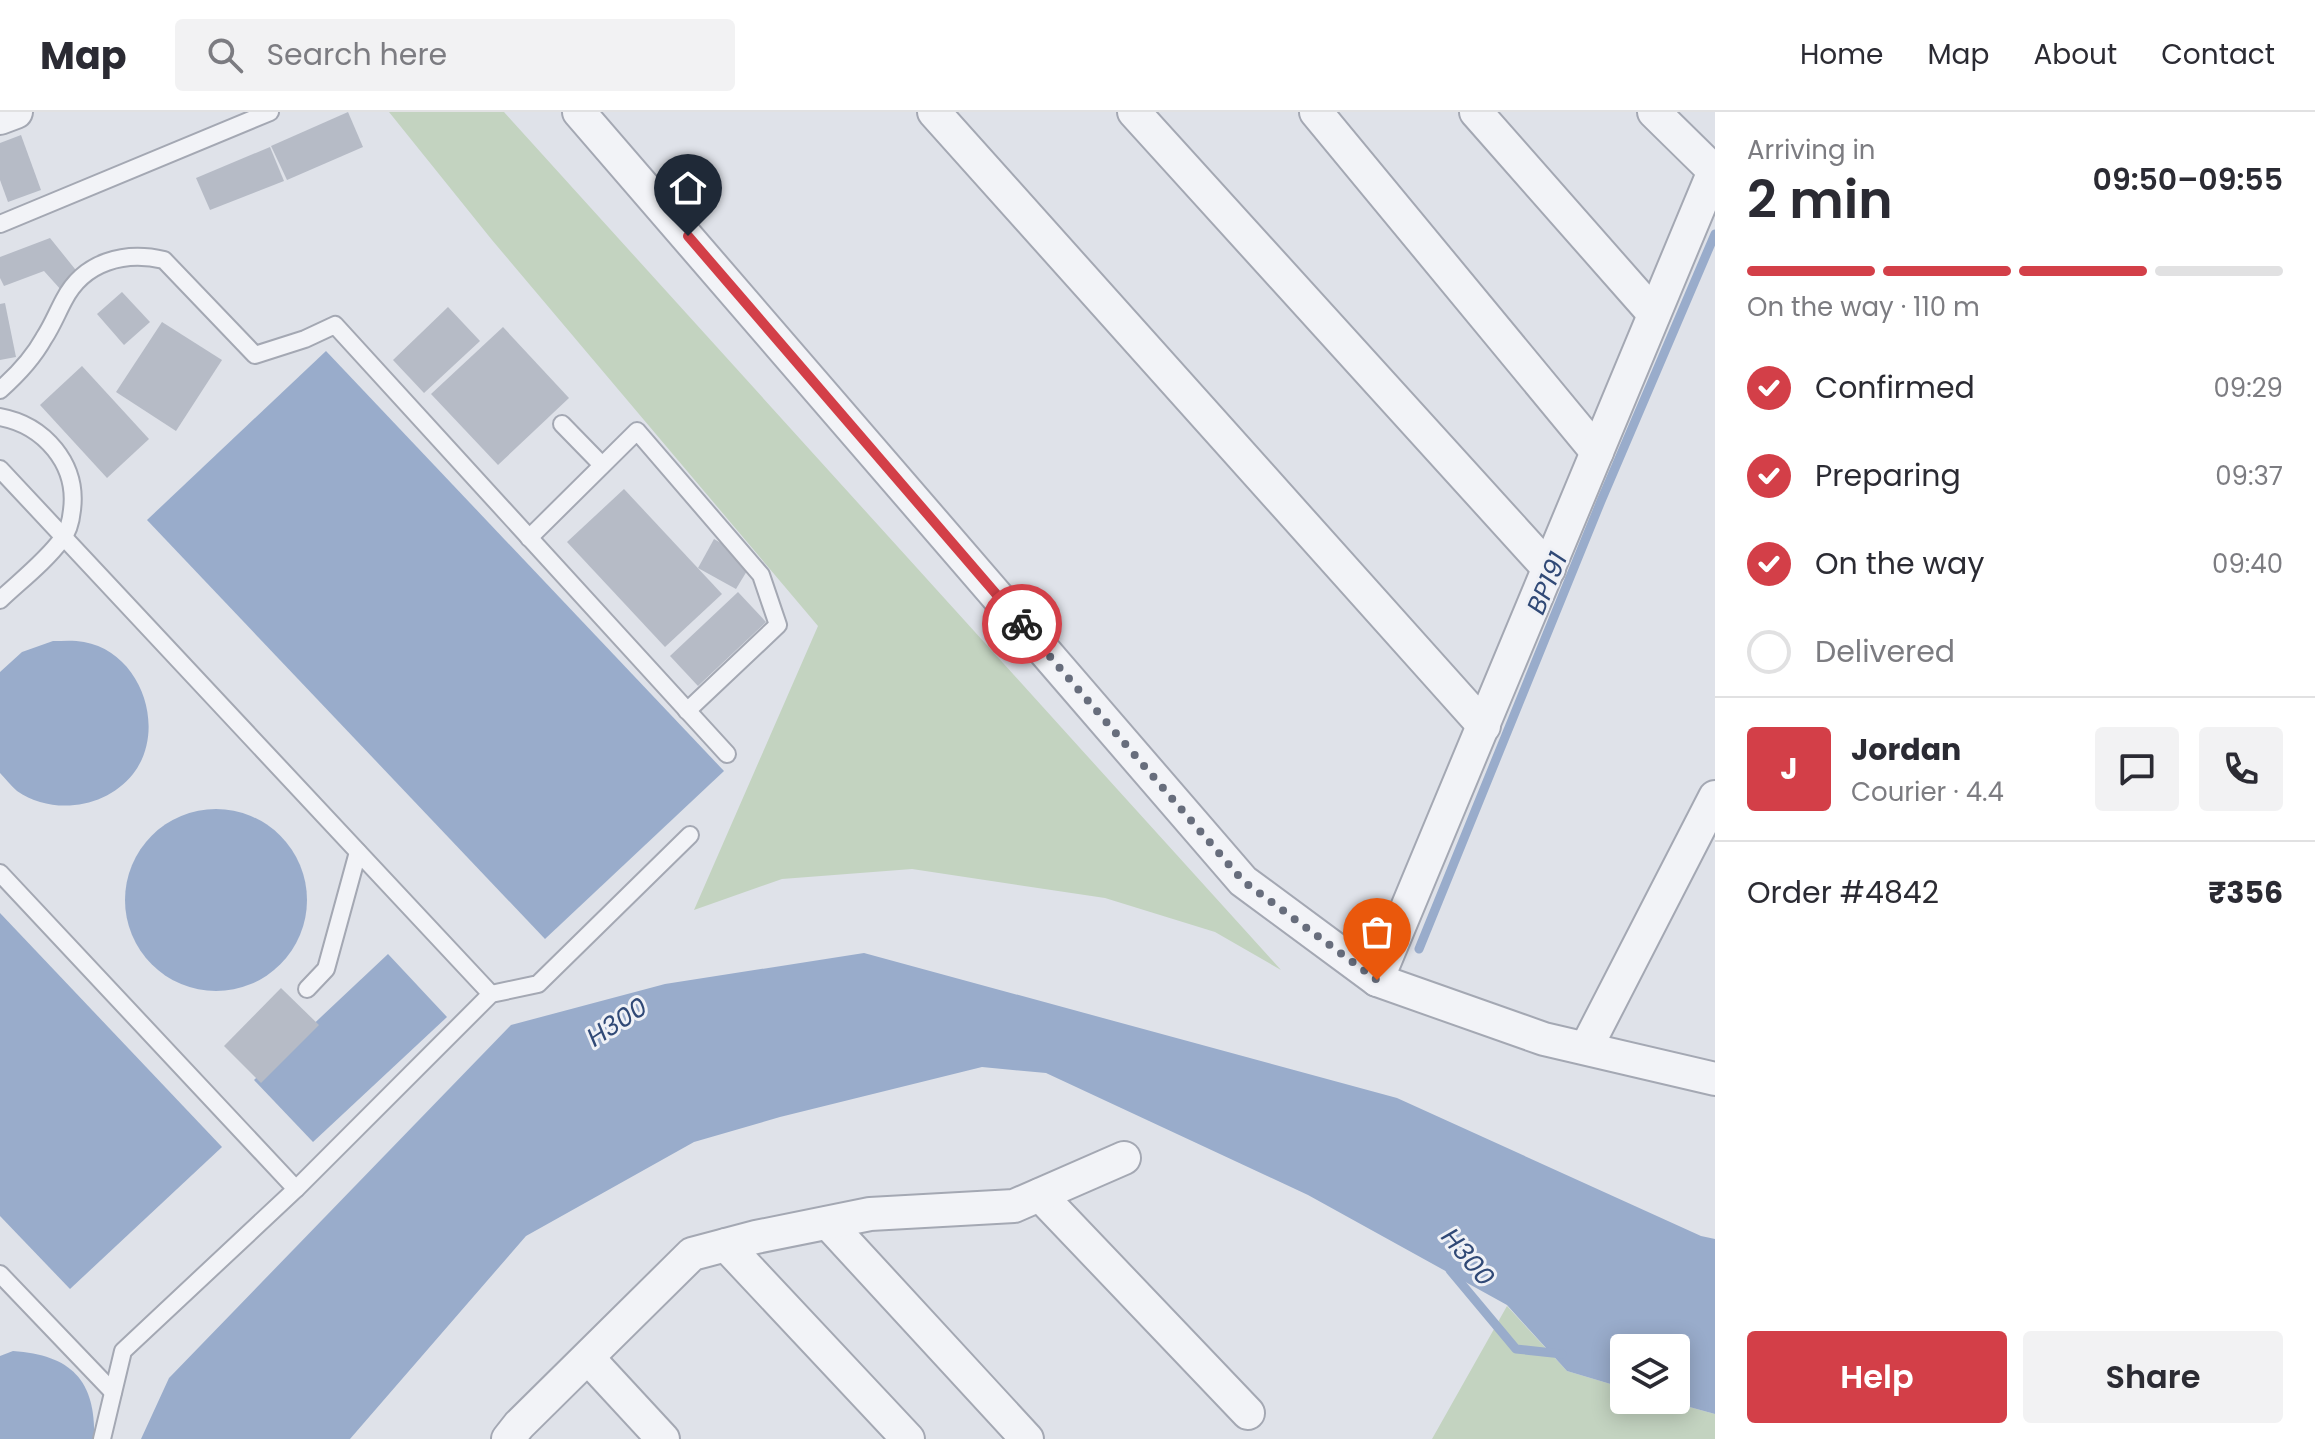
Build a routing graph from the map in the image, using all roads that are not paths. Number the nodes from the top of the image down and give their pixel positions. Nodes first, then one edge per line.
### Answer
1 (16, 112) edge
2 (270, 112) edge
3 (934, 112) edge
4 (1134, 112) edge
5 (1316, 112) edge
6 (1476, 112) edge
7 (1654, 112) edge
8 (585, 113) edge
9 (0, 118) edge
10 (0, 224) edge
11 (1654, 314) junction
12 (0, 390) edge
13 (0, 417) edge
14 (562, 424) dead end
15 (1597, 452) junction
16 (602, 465) junction
17 (0, 469) edge
18 (64, 538) junction
19 (529, 538) junction
20 (1549, 569) junction
21 (0, 600) edge
22 (687, 711) junction
23 (1484, 726) junction
24 (727, 754) dead end
25 (1715, 797) edge
26 (690, 835) dead end
27 (358, 852) junction
28 (0, 873) edge
29 (1377, 980) junction
30 (307, 989) dead end
31 (491, 994) junction
32 (1586, 1048) junction
33 (1715, 1079) edge
34 (1124, 1158) dead end
35 (296, 1189) junction
36 (1040, 1195) junction
37 (828, 1223) junction
38 (726, 1245) junction
39 (0, 1274) edge
40 (589, 1359) junction
41 (113, 1392) junction
42 (1248, 1413) dead end
43 (102, 1439) edge
44 (508, 1439) edge
45 (663, 1439) edge
46 (908, 1439) edge
47 (1027, 1439) edge

1 - 9 street
2 - 10 lane
3 - 23 street
4 - 20 street
5 - 15 street
6 - 11 street
7 - 11 street
8 - 29 street
11 - 15 street
12 - 19 lane
13 - 18 lane
14 - 16 lane
15 - 20 street
16 - 19 lane
16 - 22 lane
17 - 18 lane
18 - 21 lane
18 - 27 lane
19 - 22 lane
20 - 23 street
22 - 24 lane
23 - 29 street
25 - 32 street
26 - 31 lane
27 - 30 lane
27 - 31 lane
28 - 35 lane
29 - 32 street
31 - 35 lane
32 - 33 street
34 - 36 street
35 - 41 lane
36 - 37 street
36 - 42 street
37 - 38 street
37 - 47 street
38 - 40 street
38 - 46 street
39 - 41 lane
40 - 44 street
40 - 45 street
41 - 43 lane

